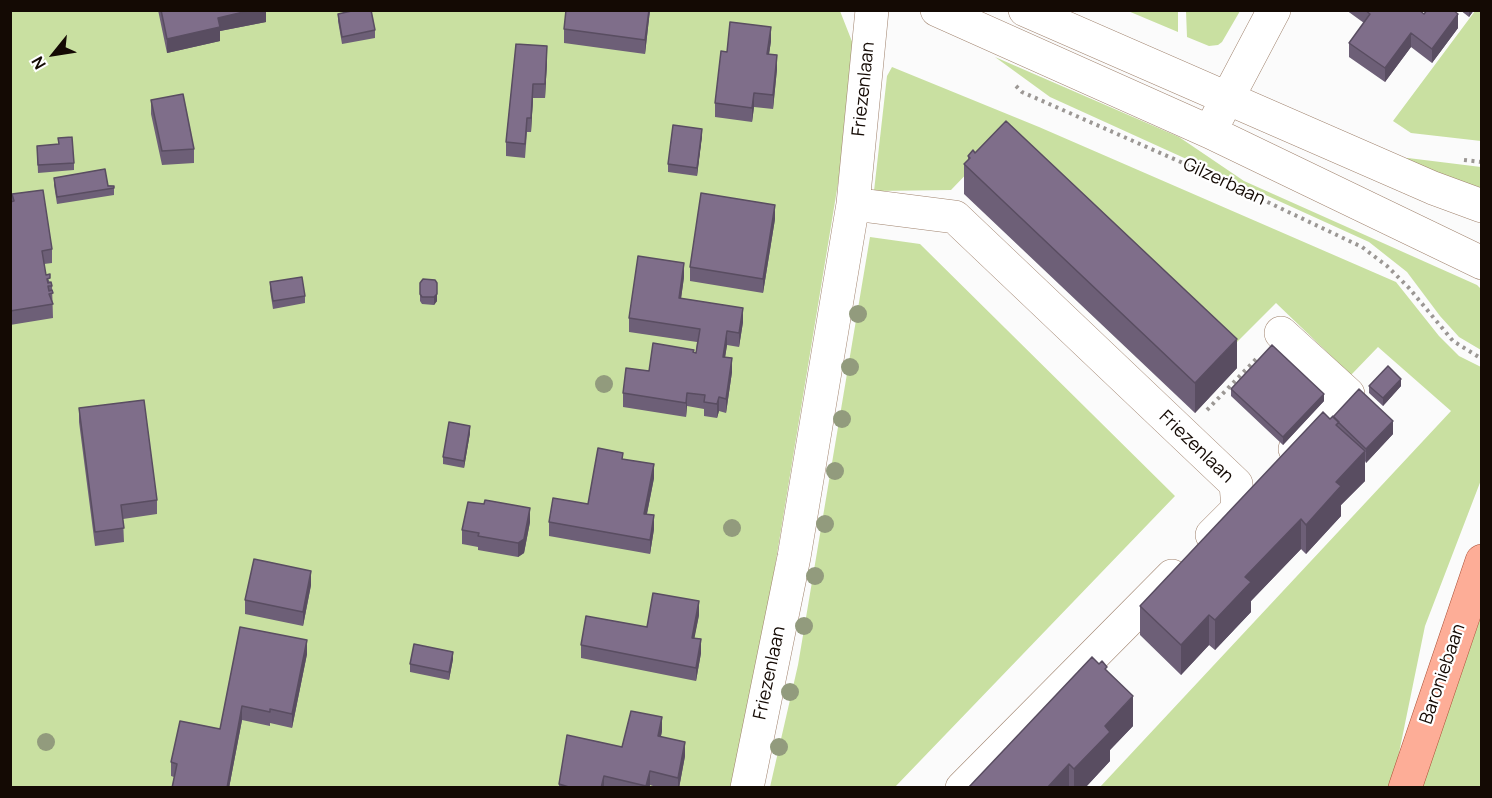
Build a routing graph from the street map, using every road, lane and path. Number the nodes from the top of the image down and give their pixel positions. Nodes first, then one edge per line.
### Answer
1 (872, 10) edge
2 (937, 10) edge
3 (1025, 10) edge
4 (1274, 10) edge
5 (1014, 84) dead end
6 (1228, 98) junction
7 (1210, 132) junction
8 (853, 204) junction
9 (1482, 206) edge
10 (1482, 263) edge
11 (1281, 333) joint
12 (1482, 359) edge
13 (1184, 434) junction
14 (1237, 495) junction
15 (1482, 561) edge
16 (747, 788) edge
17 (962, 788) edge
18 (1405, 788) edge

1 - 8 street, Friezenlaan
2 - 7 street
3 - 6 street
4 - 6 street
5 - 12 path, Gilzerbaan
6 - 7 street
6 - 9 street
7 - 10 street
8 - 13 street, Friezenlaan
8 - 16 street, Friezenlaan
11 - 13 path
11 - 14 street
13 - 14 street, Friezenlaan
14 - 17 street, Friezenlaan
15 - 18 main road, Baroniebaan

